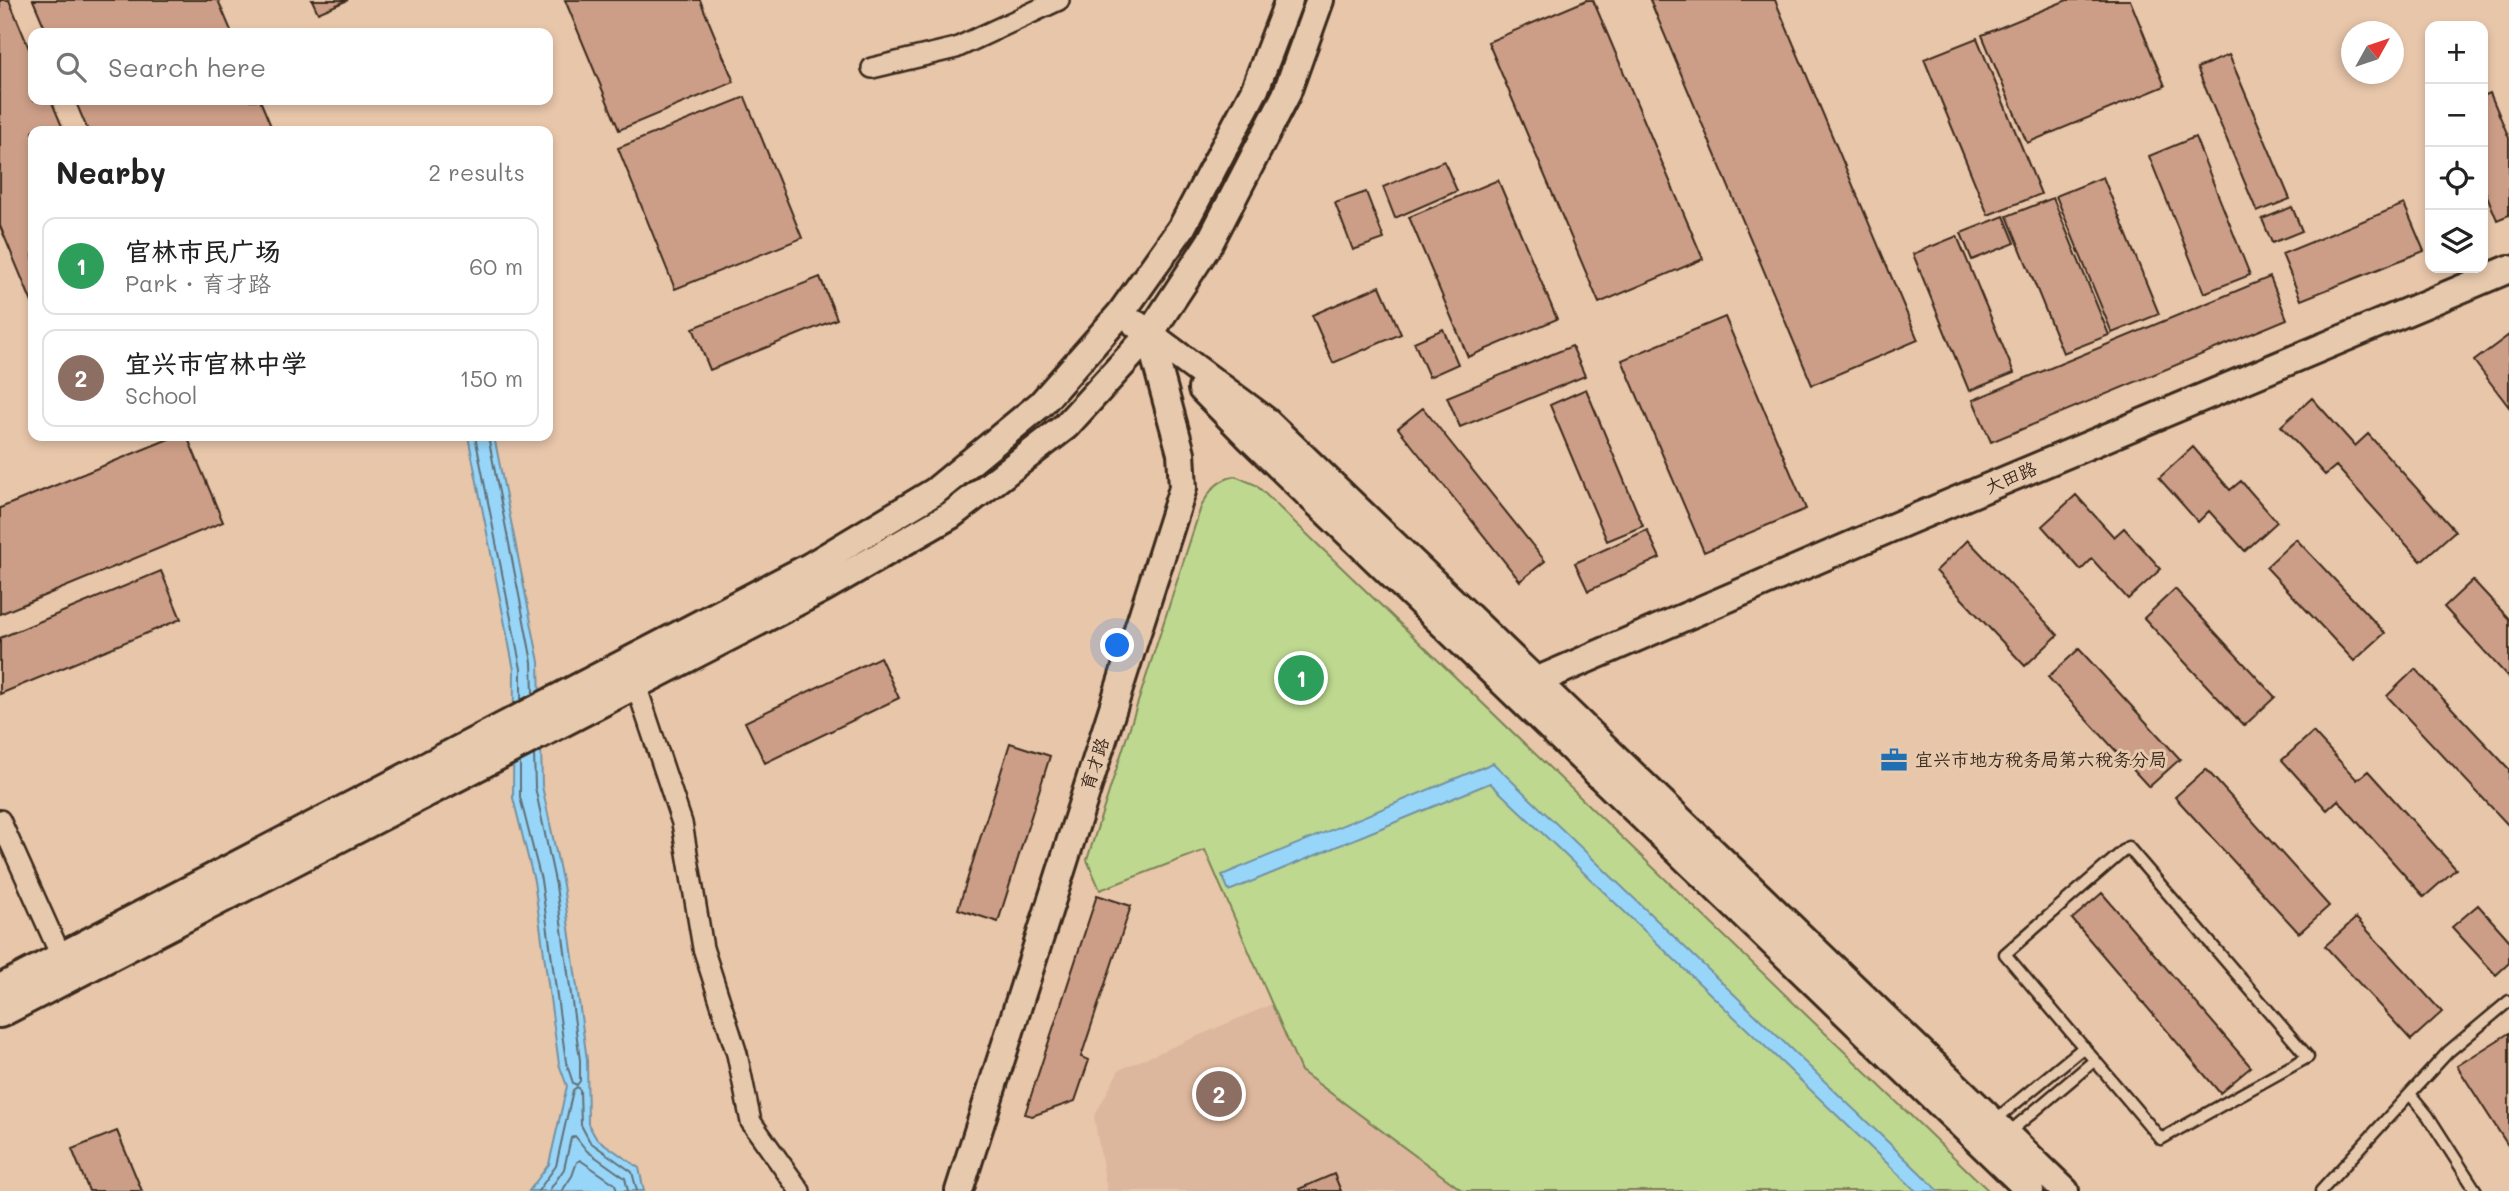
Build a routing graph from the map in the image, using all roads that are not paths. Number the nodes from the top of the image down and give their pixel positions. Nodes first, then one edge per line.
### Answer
1 (1059, 0) edge
2 (1289, 0) edge
3 (1320, 0) edge
4 (872, 68) dead end
5 (2509, 269) edge
6 (1121, 313) junction
7 (1149, 335) junction
8 (636, 685) junction
9 (1528, 689) junction
10 (0, 820) edge
11 (61, 957) junction
12 (0, 988) edge
13 (2509, 1001) edge
14 (0, 1014) edge
15 (2084, 1046) junction
16 (2095, 1060) junction
17 (2410, 1094) junction
18 (2000, 1128) junction
19 (800, 1191) edge
20 (959, 1191) edge
21 (2030, 1191) edge
22 (2065, 1191) edge
23 (2321, 1191) edge
24 (2476, 1191) edge

1 - 4 street
2 - 6 main road
3 - 7 main road
5 - 9 main road, 大田路
6 - 7 main road
6 - 11 main road
7 - 8 main road
7 - 9 main road
7 - 20 main road, 育才路
8 - 14 main road
8 - 19 street
9 - 18 main road
9 - 21 main road
10 - 11 street
11 - 12 main road
13 - 17 lane
15 - 16 lane
15 - 16 lane
15 - 18 lane
16 - 18 lane
17 - 23 lane
17 - 24 lane
18 - 22 main road

